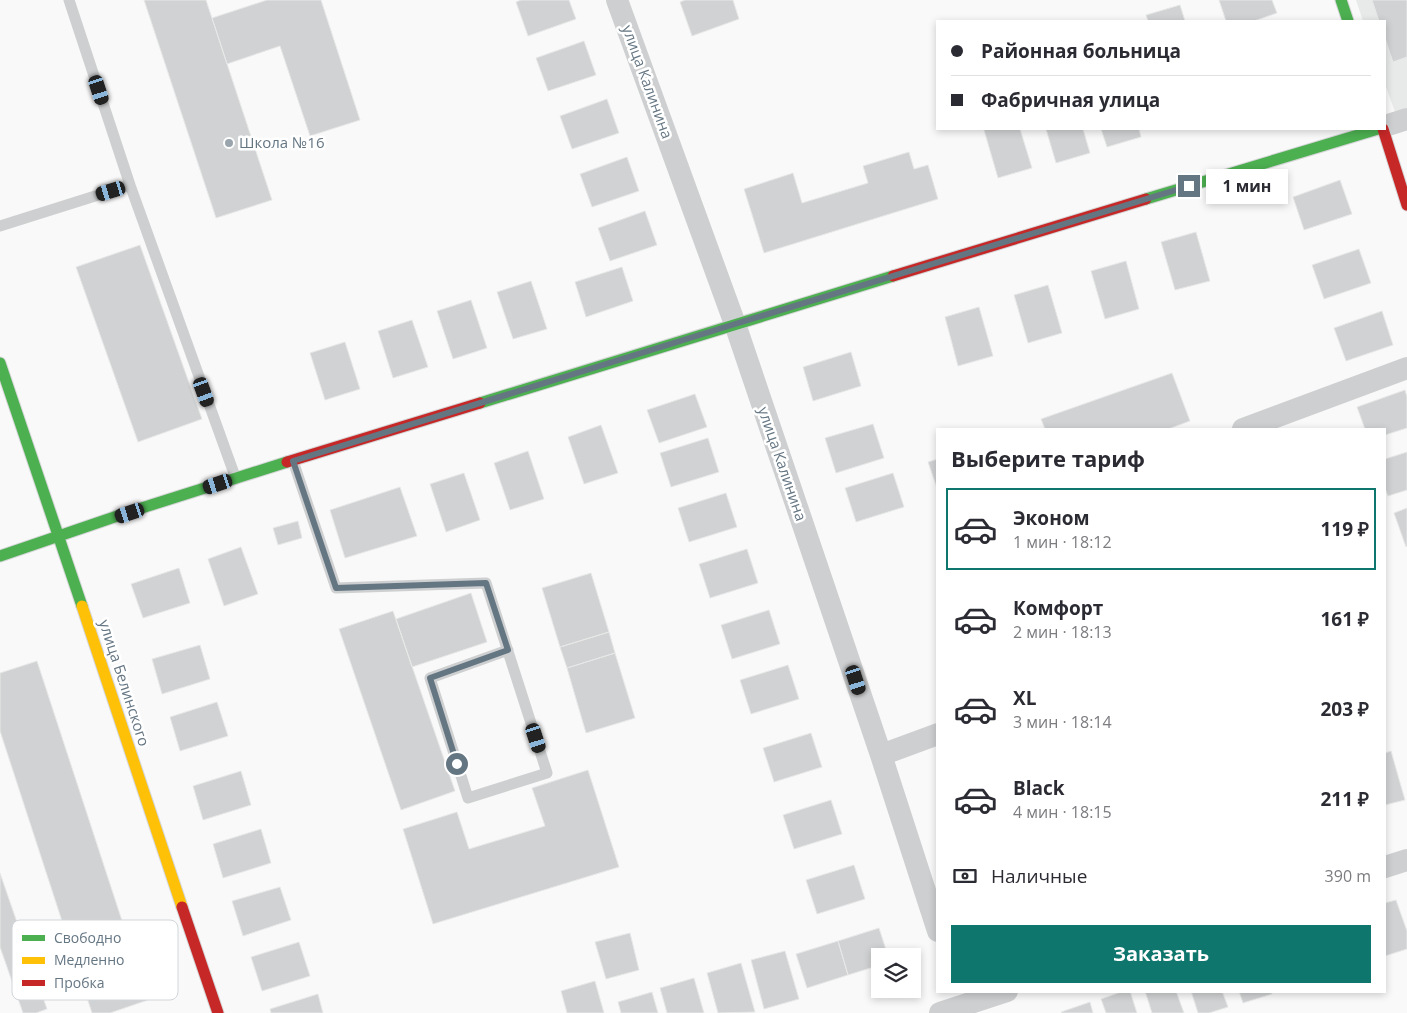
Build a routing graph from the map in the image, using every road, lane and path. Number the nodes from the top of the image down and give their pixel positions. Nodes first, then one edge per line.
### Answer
1 (69, 0) edge
2 (617, 0) edge
3 (1341, 0) edge
4 (1348, 20) edge
5 (1407, 119) edge
6 (1386, 127) edge
7 (1375, 130) edge
8 (1385, 130) edge
9 (130, 185) junction
10 (1407, 205) edge
11 (0, 226) edge
12 (735, 324) junction
13 (0, 363) edge
14 (1407, 368) edge
15 (1246, 428) edge
16 (293, 461) junction
17 (236, 479) junction
18 (59, 536) junction
19 (0, 556) edge
20 (508, 650) junction
21 (936, 735) edge
22 (881, 755) junction
23 (1407, 860) edge
24 (1386, 867) edge
25 (936, 925) edge
26 (999, 993) edge
27 (961, 1003) edge
28 (218, 1013) edge
29 (940, 1013) edge

1 - 9 lane
2 - 12 street, улица Калинина
3 - 4 street
5 - 6 street
7 - 12 street
8 - 10 street
9 - 11 lane
9 - 17 lane
12 - 16 street
12 - 22 street, улица Калинина
13 - 18 street, улица Белинского
14 - 15 street
16 - 17 street
16 - 20 lane
17 - 18 street
18 - 19 street
18 - 28 street, улица Белинского
20 - 20 lane
21 - 22 street
22 - 25 street, улица Калинина
23 - 24 street
26 - 27 street
27 - 29 street

